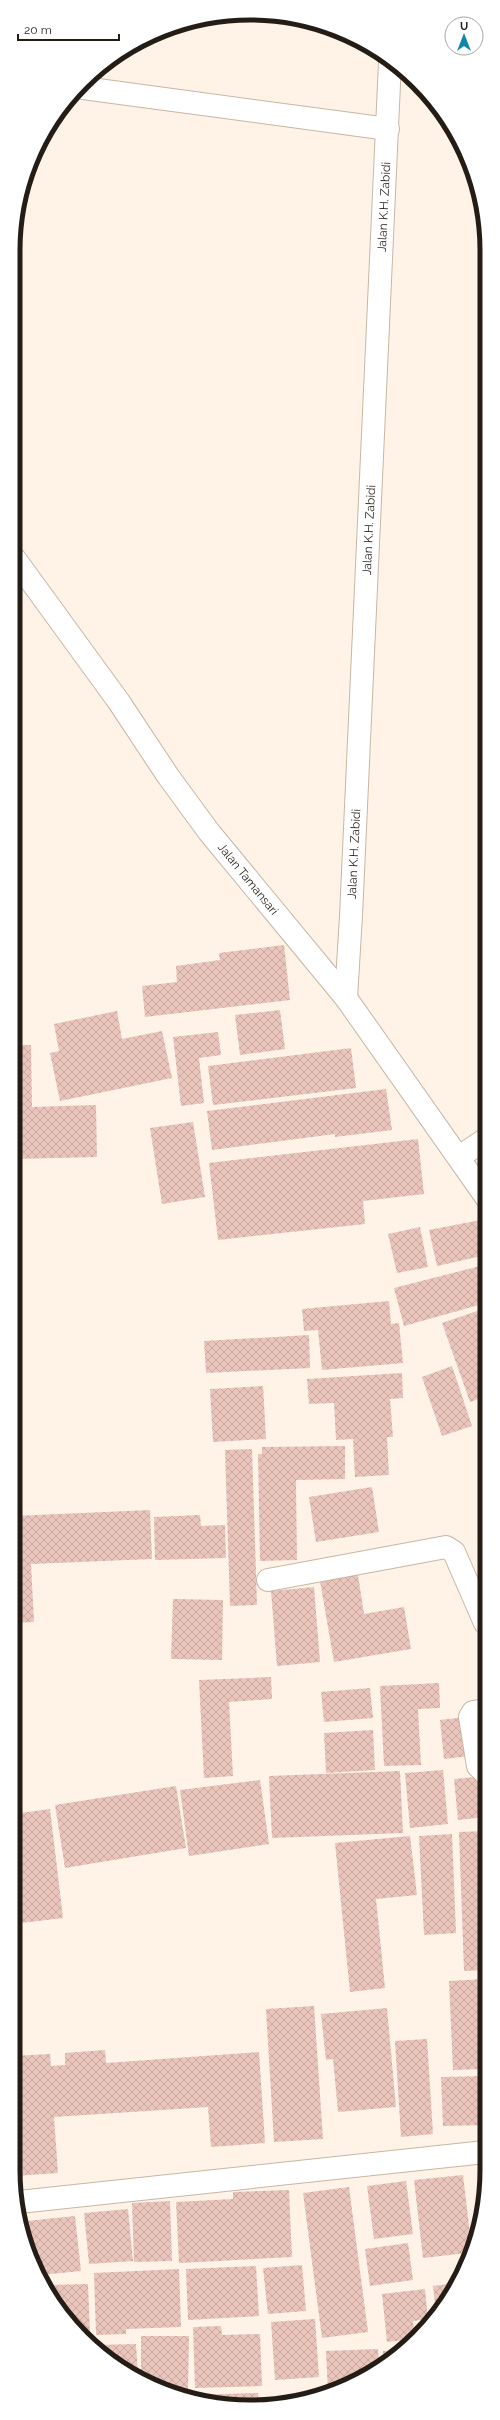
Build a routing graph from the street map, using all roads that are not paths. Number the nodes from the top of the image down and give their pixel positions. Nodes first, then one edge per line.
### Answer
1 (390, 68) edge
2 (86, 88) edge
3 (388, 129) junction
4 (20, 566) edge
5 (346, 998) junction
6 (480, 1143) edge
7 (460, 1157) junction
8 (480, 1188) edge
9 (268, 1580) dead end
10 (480, 1612) edge
11 (480, 1711) edge
12 (480, 1768) edge
13 (480, 2153) edge
14 (22, 2202) edge

1 - 3 street, Jalan K.H. Zabidi
2 - 3 street
3 - 5 street, Jalan K.H. Zabidi
4 - 5 street, Jalan Tamansari
5 - 7 street, Jalan Tamansari
6 - 7 street
7 - 8 street, Jalan Tamansari
9 - 10 street
11 - 12 street
13 - 14 street

